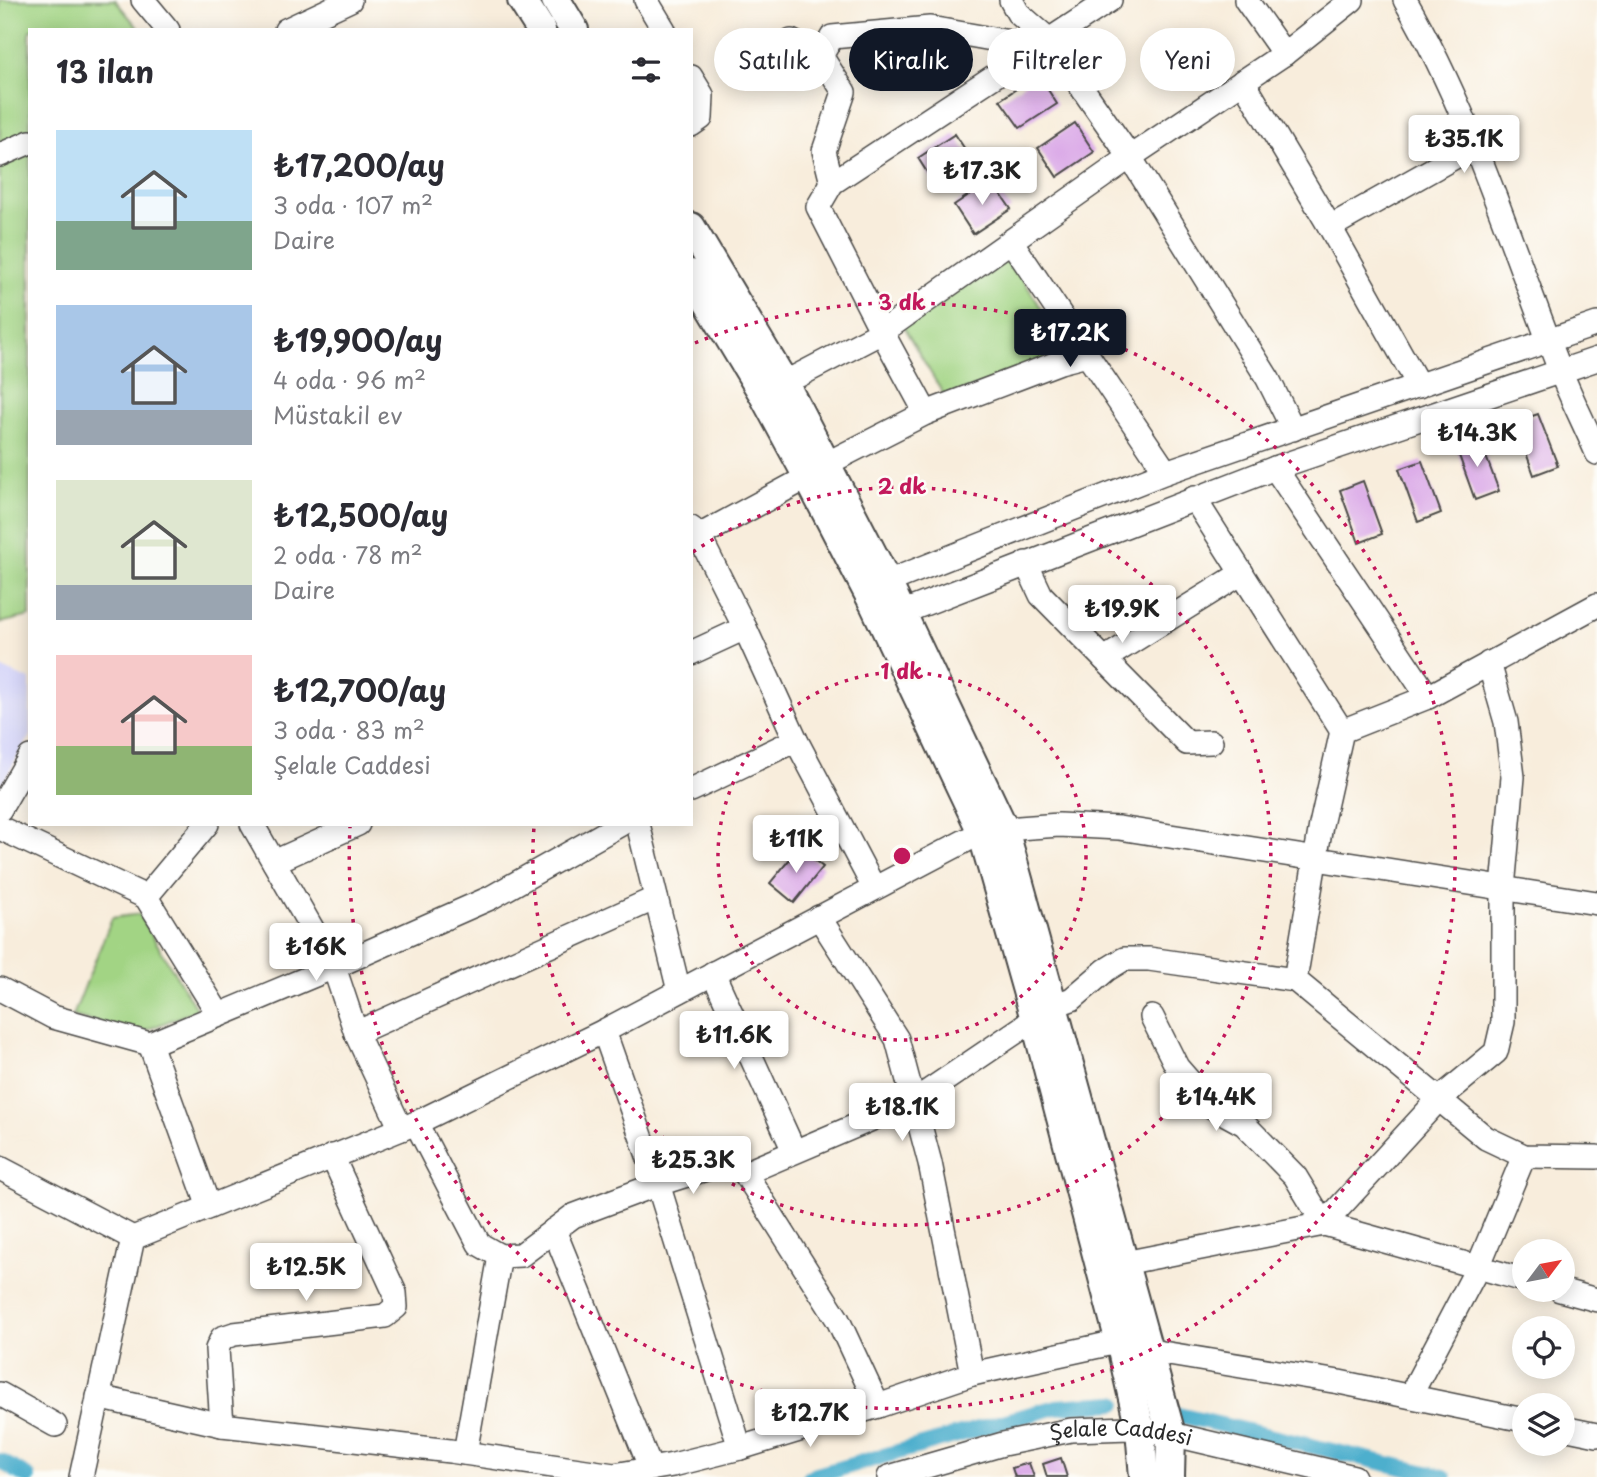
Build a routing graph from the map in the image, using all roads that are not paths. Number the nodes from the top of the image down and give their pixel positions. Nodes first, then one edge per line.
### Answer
1 (143, 0) edge
2 (350, 0) edge
3 (522, 0) edge
4 (556, 0) edge
5 (1011, 0) edge
6 (1110, 0) edge
7 (1246, 0) edge
8 (1352, 0) edge
9 (1405, 0) edge
10 (652, 2) edge
11 (166, 28) edge
12 (290, 28) edge
13 (540, 28) edge
14 (572, 28) edge
15 (663, 28) edge
16 (1030, 28) edge
17 (1066, 28) edge
18 (987, 36) edge
19 (835, 37) edge
20 (1284, 54) junction
21 (835, 78) edge
22 (693, 80) edge
23 (987, 80) edge
24 (1243, 81) junction
25 (1079, 91) edge
26 (693, 124) edge
27 (28, 143) edge
28 (1476, 145) junction
29 (0, 155) edge
30 (1130, 157) junction
31 (832, 183) junction
32 (1330, 228) junction
33 (693, 230) edge
34 (1011, 241) junction
35 (693, 277) edge
36 (1597, 324) edge
37 (882, 332) junction
38 (1548, 339) junction
39 (1087, 355) junction
40 (1597, 359) edge
41 (1561, 371) junction
42 (784, 383) junction
43 (1419, 386) junction
44 (926, 413) junction
45 (1293, 429) junction
46 (1597, 453) edge
47 (1275, 468) junction
48 (817, 471) junction
49 (1166, 472) junction
50 (1194, 498) junction
51 (695, 532) edge
52 (1027, 563) junction
53 (1241, 573) junction
54 (887, 582) junction
55 (1597, 605) edge
56 (901, 613) junction
57 (746, 628) junction
58 (693, 652) edge
59 (1104, 659) junction
60 (1489, 663) junction
61 (1428, 696) junction
62 (1342, 731) junction
63 (796, 740) junction
64 (1211, 742) dead end
65 (28, 760) edge
66 (693, 789) edge
67 (0, 809) edge
68 (205, 826) edge
69 (253, 826) edge
70 (354, 826) edge
71 (617, 826) edge
72 (638, 826) edge
73 (0, 828) edge
74 (993, 830) junction
75 (1315, 859) junction
76 (274, 862) junction
77 (874, 888) junction
78 (1503, 888) junction
79 (146, 897) junction
80 (656, 898) junction
81 (1597, 903) edge
82 (819, 917) junction
83 (334, 967) junction
84 (713, 973) junction
85 (1295, 980) junction
86 (0, 989) edge
87 (679, 991) junction
88 (1044, 1012) junction
89 (219, 1016) junction
90 (1152, 1017) dead end
91 (604, 1031) junction
92 (356, 1033) junction
93 (150, 1044) junction
94 (1438, 1100) junction
95 (914, 1101) junction
96 (408, 1126) junction
97 (794, 1151) junction
98 (332, 1156) junction
99 (1524, 1156) junction
100 (1597, 1157) edge
101 (0, 1168) edge
102 (745, 1173) junction
103 (658, 1184) junction
104 (209, 1207) junction
105 (1324, 1224) junction
106 (554, 1230) junction
107 (133, 1238) junction
108 (500, 1256) junction
109 (1124, 1263) junction
110 (1478, 1267) junction
111 (1512, 1277) edge
112 (1575, 1294) edge
113 (1597, 1300) edge
114 (1134, 1348) junction
115 (972, 1374) junction
116 (0, 1394) edge
117 (1410, 1396) junction
118 (98, 1397) junction
119 (878, 1406) junction
120 (1512, 1417) edge
121 (55, 1425) dead end
122 (222, 1425) junction
123 (1140, 1429) junction
124 (1575, 1430) edge
125 (1171, 1434) junction
126 (1597, 1435) edge
127 (740, 1448) junction
128 (465, 1452) junction
129 (651, 1469) junction
130 (82, 1473) edge
131 (890, 1477) edge
132 (1144, 1477) edge
133 (1170, 1477) edge
134 (1354, 1477) edge

1 - 11 street
2 - 12 street
3 - 13 main road
4 - 14 main road
5 - 16 street
6 - 17 street
7 - 20 street
8 - 20 street
9 - 28 street
10 - 15 street
18 - 19 street
20 - 24 street
21 - 31 street
22 - 26 street
23 - 31 street
24 - 30 street
24 - 32 street
25 - 30 street
27 - 29 street
28 - 32 street
28 - 38 street
30 - 34 street
30 - 45 street
31 - 37 street
32 - 43 street
33 - 42 main road
34 - 37 street
34 - 39 street
35 - 48 main road
36 - 38 street
37 - 42 street
37 - 44 street
38 - 41 street
38 - 43 street
39 - 44 street
39 - 49 street
40 - 41 street
41 - 46 street
41 - 47 street
42 - 48 main road
43 - 45 street
44 - 48 street
45 - 49 street
47 - 50 street
47 - 61 street
48 - 51 street
48 - 54 main road
48 - 74 main road
49 - 54 street
50 - 52 street
50 - 53 street
51 - 57 street
52 - 56 street
52 - 59 street
53 - 59 street
53 - 62 street
54 - 56 main road
55 - 60 street
56 - 74 main road
57 - 58 street
57 - 63 street
59 - 64 street
60 - 61 street
60 - 78 street
61 - 62 street
62 - 75 street
63 - 66 street
63 - 77 street
65 - 67 street
68 - 79 street
69 - 76 street
70 - 76 street
71 - 83 street
72 - 80 street
73 - 79 street
74 - 75 street
74 - 77 street
74 - 88 main road
75 - 78 street
75 - 85 street
76 - 83 street
77 - 82 street
78 - 81 street
78 - 94 street
79 - 89 street
80 - 87 street
80 - 92 street
82 - 84 street
82 - 95 street
83 - 89 street
83 - 92 street
84 - 87 street
84 - 97 street
85 - 88 street
85 - 94 street
86 - 93 street
87 - 91 street
88 - 95 street
88 - 109 main road
88 - 114 main road
89 - 93 street
90 - 105 street
91 - 96 street
91 - 103 street
92 - 96 street
93 - 104 street
94 - 99 street
94 - 105 street
95 - 97 street
95 - 115 street
96 - 98 street
96 - 108 street
97 - 102 street
98 - 104 street
98 - 122 street
99 - 100 street
99 - 110 street
101 - 107 street
102 - 103 street
102 - 119 street
103 - 106 street
103 - 127 street
104 - 107 street
105 - 109 street
105 - 110 street
106 - 108 street
106 - 129 street
107 - 118 street
108 - 128 street
109 - 114 main road
110 - 111 street
110 - 117 street
112 - 113 street
114 - 115 street
114 - 117 street
114 - 123 main road
114 - 125 main road
115 - 119 street
116 - 121 street
117 - 120 street
118 - 122 street
118 - 130 street
119 - 127 street
122 - 128 street
123 - 125 street, Şelale Caddesi
123 - 131 street, Şelale Caddesi
123 - 132 main road
124 - 126 street
125 - 133 main road
125 - 134 street, Şelale Caddesi
127 - 129 street
128 - 129 street

